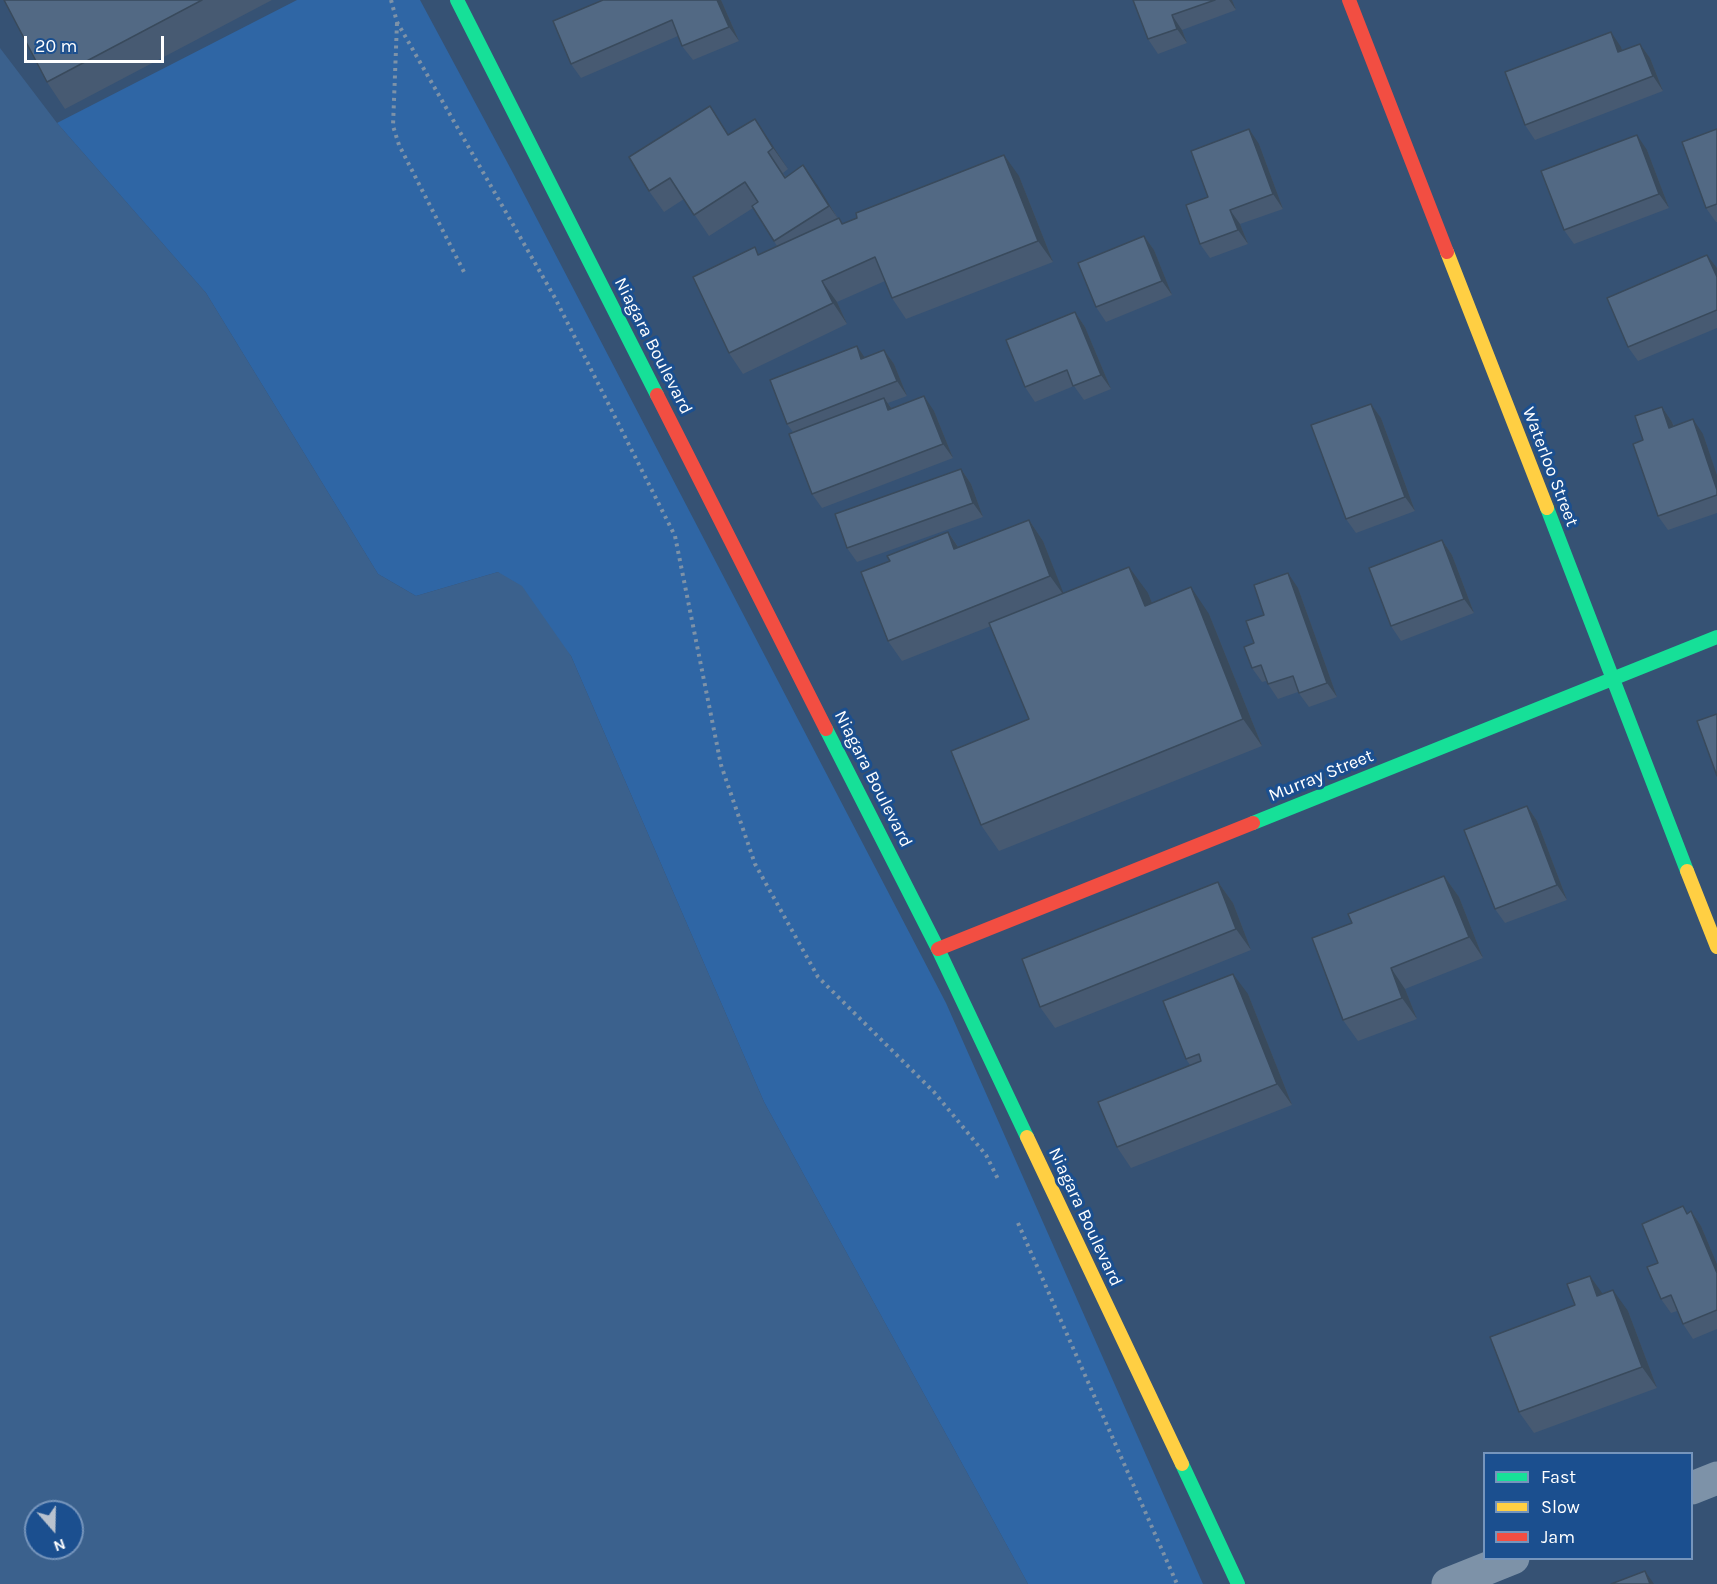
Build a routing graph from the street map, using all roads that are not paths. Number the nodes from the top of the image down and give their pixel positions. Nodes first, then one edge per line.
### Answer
1 (457, 0) edge
2 (1350, 0) edge
3 (1717, 637) edge
4 (1613, 678) junction
5 (1717, 947) edge
6 (938, 949) junction
7 (1717, 1478) edge
8 (1693, 1488) edge
9 (1508, 1560) edge
10 (1238, 1584) edge
11 (1448, 1584) edge

1 - 6 street, Niagara Boulevard
2 - 4 street, Waterloo Street
3 - 4 street, Murray Street
4 - 5 street, Waterloo Street
4 - 6 street, Murray Street
6 - 10 street, Niagara Boulevard
7 - 8 street
9 - 11 street

